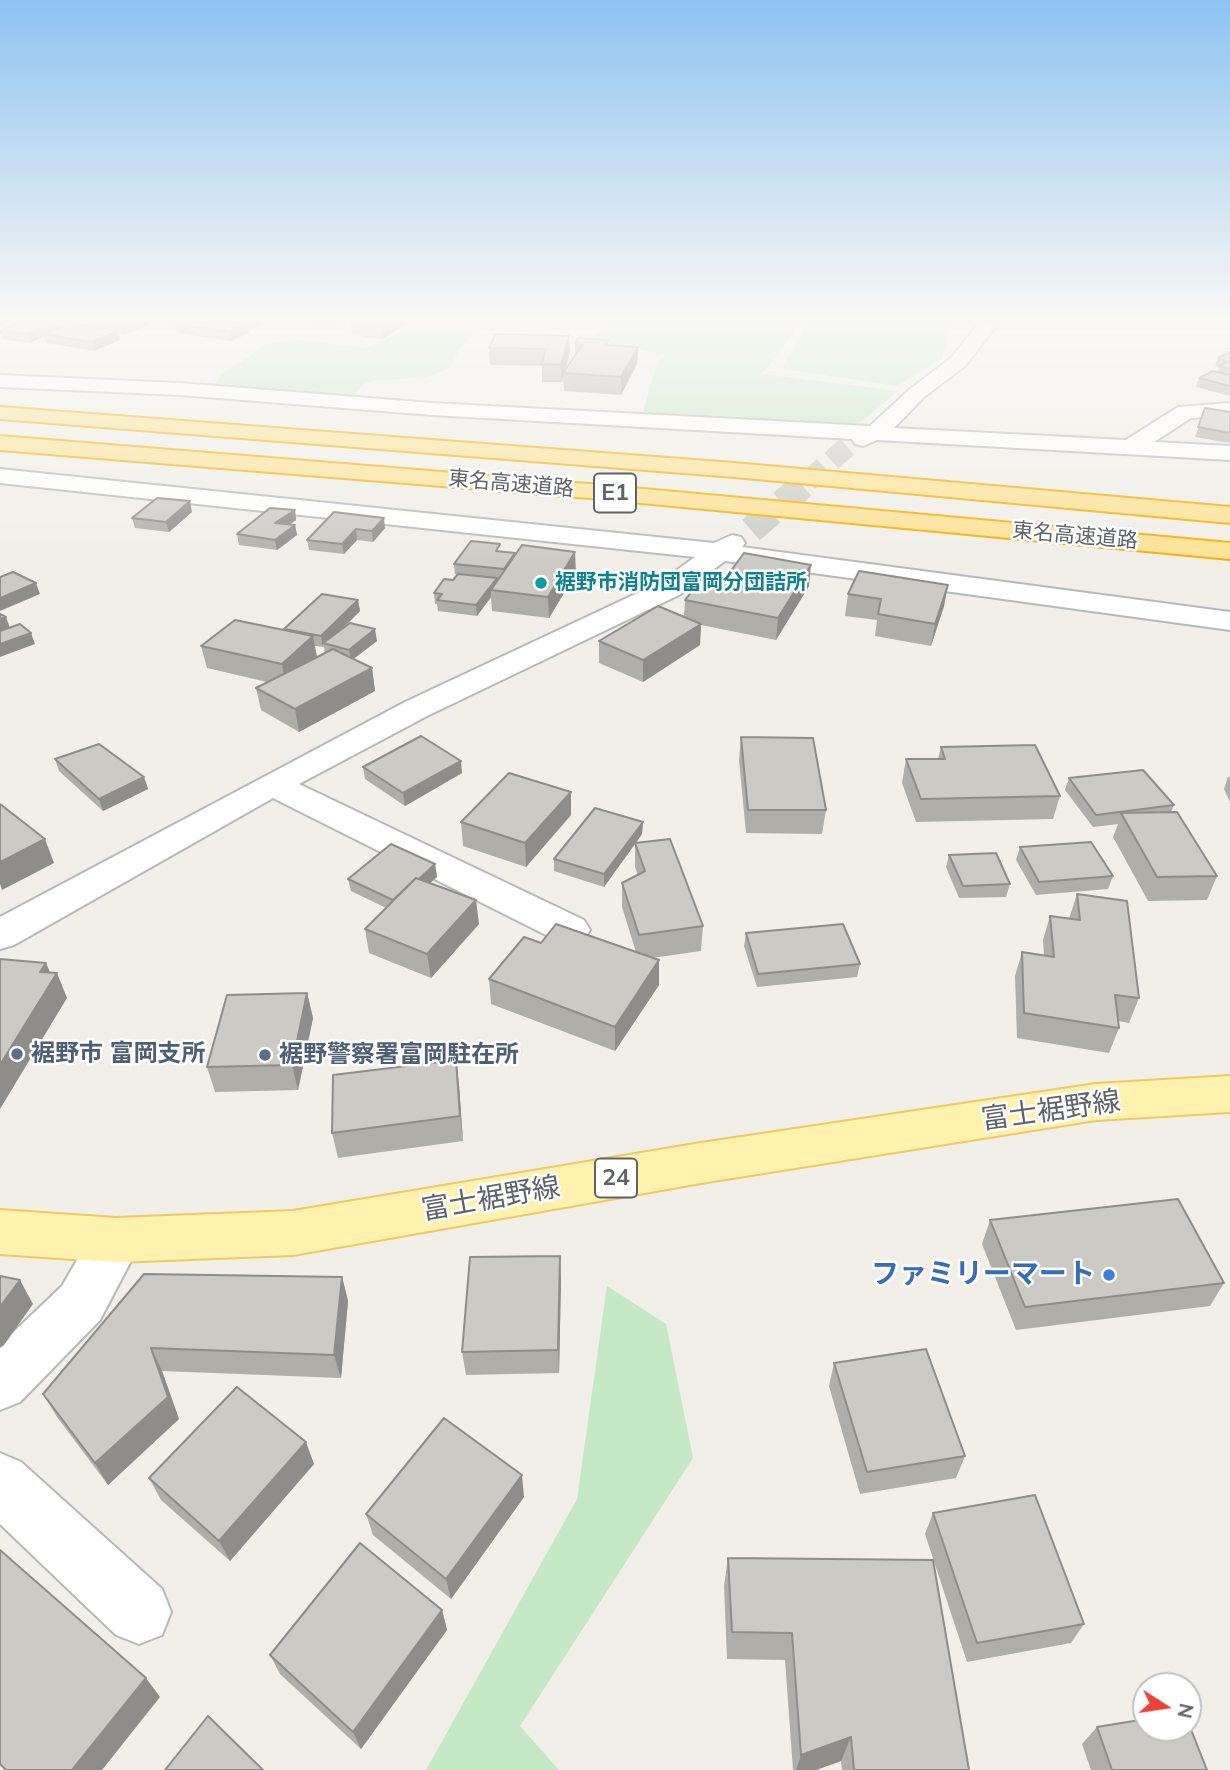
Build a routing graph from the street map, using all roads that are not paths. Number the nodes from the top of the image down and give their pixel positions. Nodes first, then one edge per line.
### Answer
1 (377, 405) edge
2 (905, 405) edge
3 (1230, 409) edge
4 (0, 413) edge
5 (878, 431) junction
6 (0, 443) edge
7 (848, 446) tunnel mouth
8 (1131, 447) junction
9 (1230, 453) edge
10 (0, 476) edge
11 (1230, 515) edge
12 (751, 530) tunnel mouth
13 (1230, 551) edge
14 (720, 552) junction
15 (1230, 621) edge
16 (272, 784) junction
17 (570, 930) edge
18 (0, 935) edge
19 (1230, 1094) edge
20 (0, 1233) edge
21 (116, 1240) junction
22 (0, 1383) edge
23 (0, 1483) edge
24 (139, 1612) dead end

1 - 5 street
2 - 5 street
3 - 8 street
4 - 11 highway, 東名高速道路 / E1
5 - 7 street
5 - 8 street
6 - 13 highway, 東名高速道路 / E1
8 - 9 street
10 - 14 street
12 - 14 street
14 - 15 street
14 - 16 street
16 - 17 street
16 - 18 street
19 - 21 main road, 富士裾野線 / 24
20 - 21 main road, 富士裾野線 / 24
21 - 22 street
23 - 24 street

